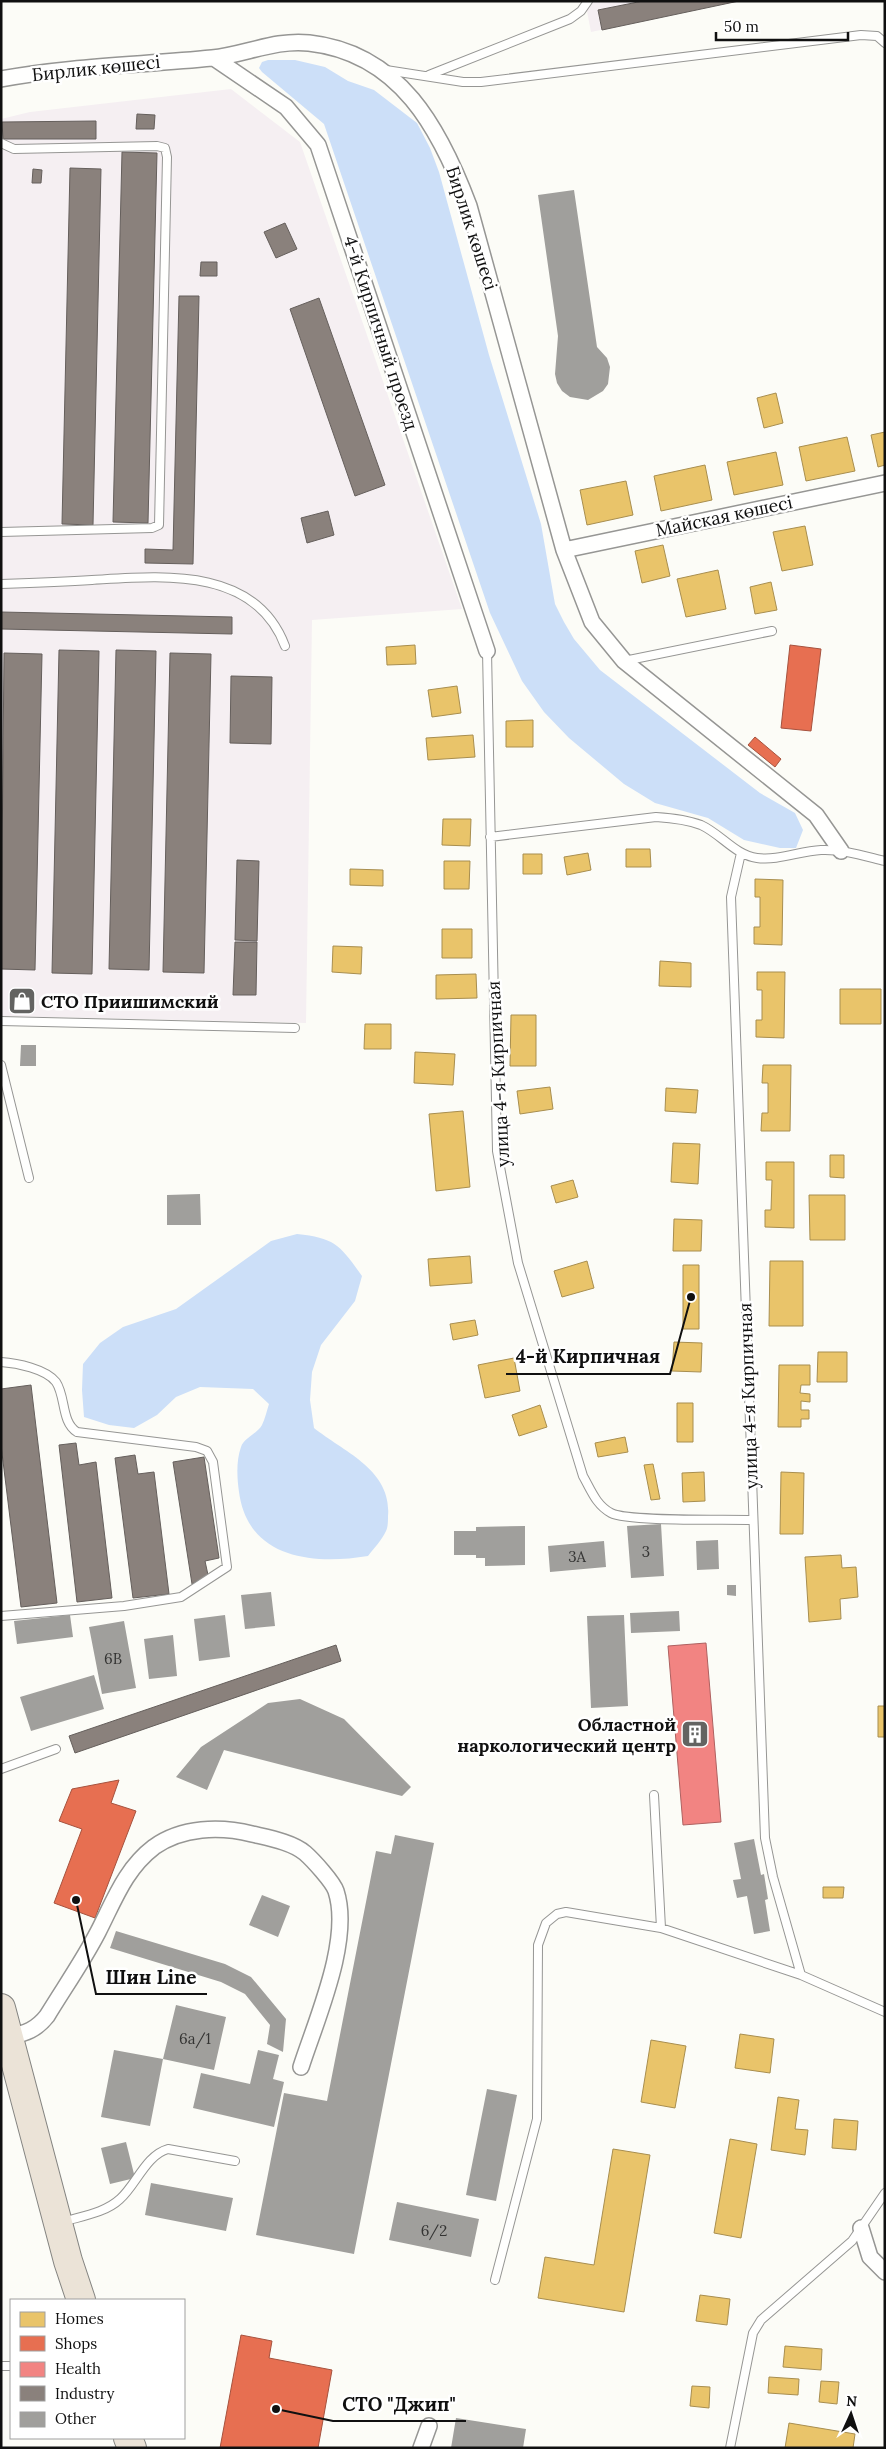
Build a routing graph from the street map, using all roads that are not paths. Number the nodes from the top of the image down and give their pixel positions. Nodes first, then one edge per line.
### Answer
1 (588, 1) edge
2 (885, 43) edge
3 (214, 58) junction
4 (383, 70) junction
5 (429, 75) junction
6 (1, 79) edge
7 (1, 143) edge
8 (885, 483) edge
9 (1, 532) edge
10 (564, 550) junction
11 (1, 584) edge
12 (772, 630) dead end
13 (284, 646) dead end
14 (487, 651) joint
15 (624, 661) junction
16 (490, 837) junction
17 (841, 851) junction
18 (741, 853) junction
19 (885, 861) edge
20 (1, 1021) edge
21 (295, 1028) dead end
22 (1, 1065) edge
23 (30, 1178) dead end
24 (1, 1362) edge
25 (753, 1520) junction
26 (1, 1616) edge
27 (56, 1749) dead end
28 (1, 1769) edge
29 (654, 1795) dead end
30 (661, 1928) junction
31 (801, 1976) junction
32 (1, 2008) edge
33 (885, 2012) edge
34 (5, 2040) edge
35 (301, 2067) dead end
36 (235, 2161) dead end
37 (885, 2193) edge
38 (58, 2223) junction
39 (861, 2228) junction
40 (885, 2272) edge
41 (495, 2280) dead end
42 (81, 2299) edge
43 (430, 2426) dead end
44 (421, 2448) edge
45 (730, 2448) edge

1 - 5 lane
2 - 5 lane
3 - 4 street, Бирлик көшесі
3 - 6 street, Бирлик көшесі
3 - 14 street, 4-й Кирпичный проезд
4 - 5 lane
4 - 10 street, Бирлик көшесі
7 - 9 lane
8 - 10 street, Майская көшесі
10 - 15 street, Бирлик көшесі
11 - 13 lane
12 - 15 lane
14 - 16 lane, улица 4-я Кирпичная
15 - 17 street, Бирлик көшесі
16 - 18 lane
16 - 25 lane, улица 4-я Кирпичная
17 - 18 lane
17 - 19 lane
18 - 25 lane, улица 4-я Кирпичная
20 - 21 lane
22 - 23 lane
24 - 26 lane
25 - 31 lane, улица 4-я Кирпичная
27 - 28 lane
29 - 30 lane
30 - 31 lane
30 - 41 lane
31 - 33 lane
32 - 34 highway
34 - 35 street
34 - 38 highway
36 - 38 lane
37 - 39 lane
38 - 42 highway
39 - 40 street
39 - 45 lane
43 - 44 street

